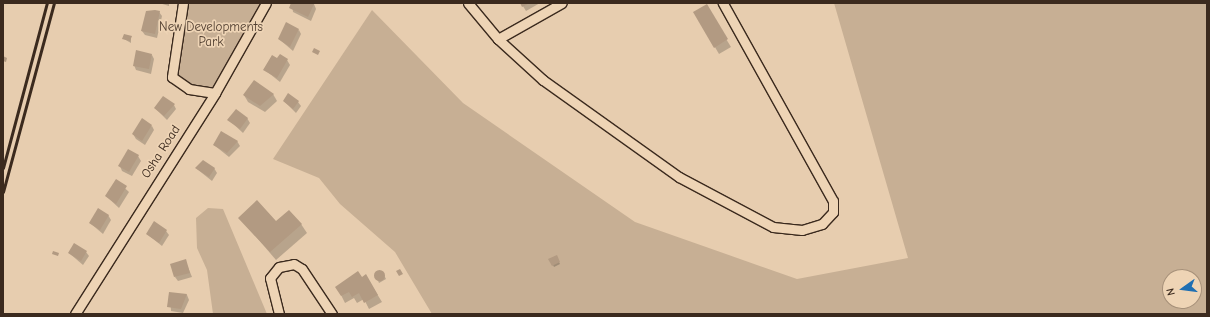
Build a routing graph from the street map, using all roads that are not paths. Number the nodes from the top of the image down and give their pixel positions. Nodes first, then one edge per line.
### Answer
1 (183, 3) edge
2 (266, 3) edge
3 (468, 3) edge
4 (562, 3) edge
5 (723, 3) edge
6 (498, 39) junction
7 (215, 92) junction
8 (76, 314) edge
9 (279, 314) edge
10 (332, 314) edge

1 - 7 street
2 - 7 street, Osha Road
3 - 6 street
4 - 6 street
5 - 6 street
7 - 8 street, Osha Road
9 - 10 street

